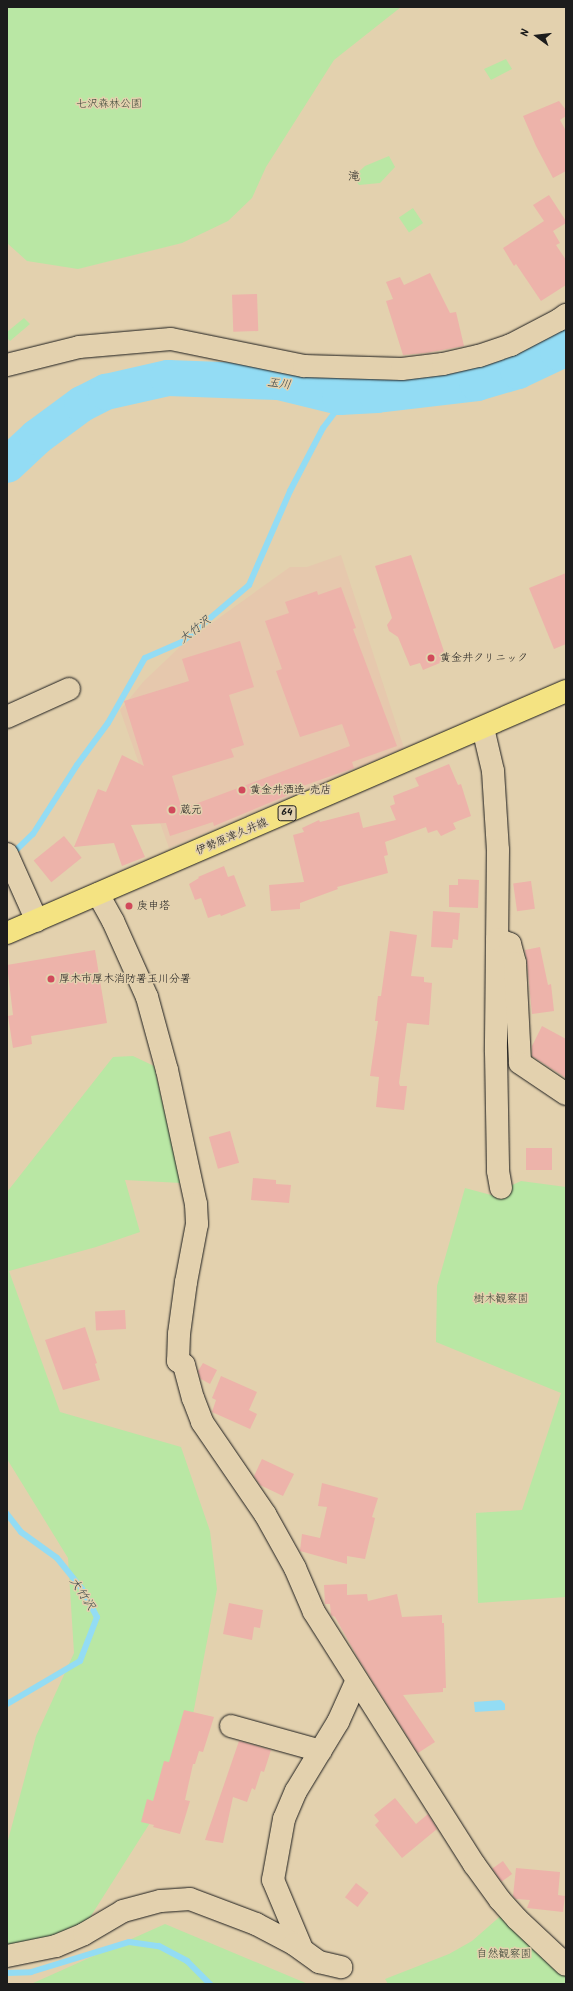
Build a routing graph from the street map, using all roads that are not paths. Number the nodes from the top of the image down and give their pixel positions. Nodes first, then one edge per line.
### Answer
1 (566, 315) edge
2 (7, 365) edge
3 (69, 689) dead end
4 (566, 691) edge
5 (7, 717) edge
6 (483, 728) junction
7 (7, 854) edge
8 (98, 894) junction
9 (37, 921) junction
10 (7, 933) edge
11 (497, 939) junction
12 (566, 1094) edge
13 (501, 1188) dead end
14 (356, 1680) junction
15 (231, 1726) dead end
16 (321, 1751) junction
17 (302, 1949) junction
18 (7, 1956) edge
19 (566, 1964) edge
20 (341, 1967) dead end

1 - 2 street
3 - 5 street
4 - 6 main road, 伊勢原津久井線 / 64
6 - 8 main road, 伊勢原津久井線 / 64
6 - 11 street
7 - 9 street
8 - 9 main road, 伊勢原津久井線 / 64
8 - 14 street
9 - 10 main road, 伊勢原津久井線 / 64
11 - 12 street
11 - 13 street
14 - 16 street
14 - 19 street
15 - 16 street
16 - 17 street
17 - 18 street
17 - 20 street

